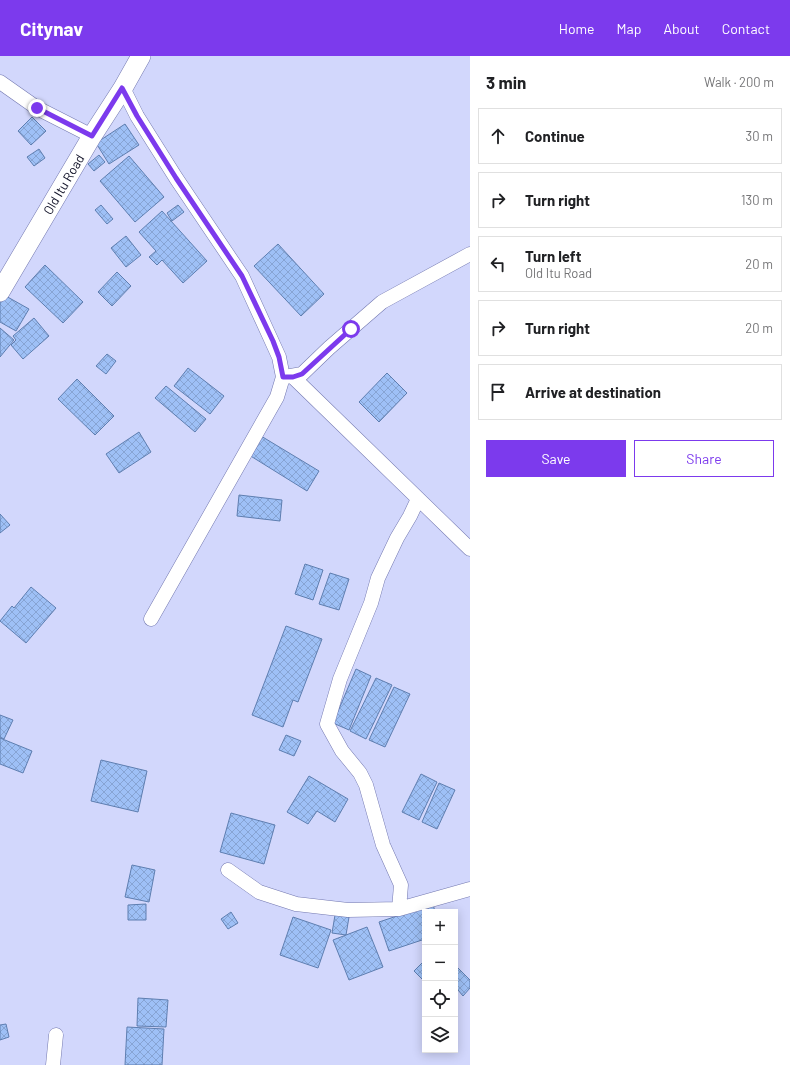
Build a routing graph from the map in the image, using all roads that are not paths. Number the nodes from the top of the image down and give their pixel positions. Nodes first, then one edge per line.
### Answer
1 (141, 56) edge
2 (0, 82) edge
3 (122, 88) junction
4 (92, 136) junction
5 (470, 254) edge
6 (0, 292) edge
7 (288, 377) junction
8 (418, 499) junction
9 (470, 549) edge
10 (151, 619) dead end
11 (228, 870) dead end
12 (470, 889) edge
13 (400, 909) junction
14 (56, 1035) dead end
15 (54, 1065) edge

1 - 3 street, Old Itu Road
2 - 4 street
3 - 4 street, Old Itu Road
3 - 7 street
4 - 6 street, Old Itu Road
5 - 7 street
7 - 8 street
7 - 10 street
8 - 9 street
8 - 13 street
11 - 13 street
12 - 13 street
14 - 15 street

